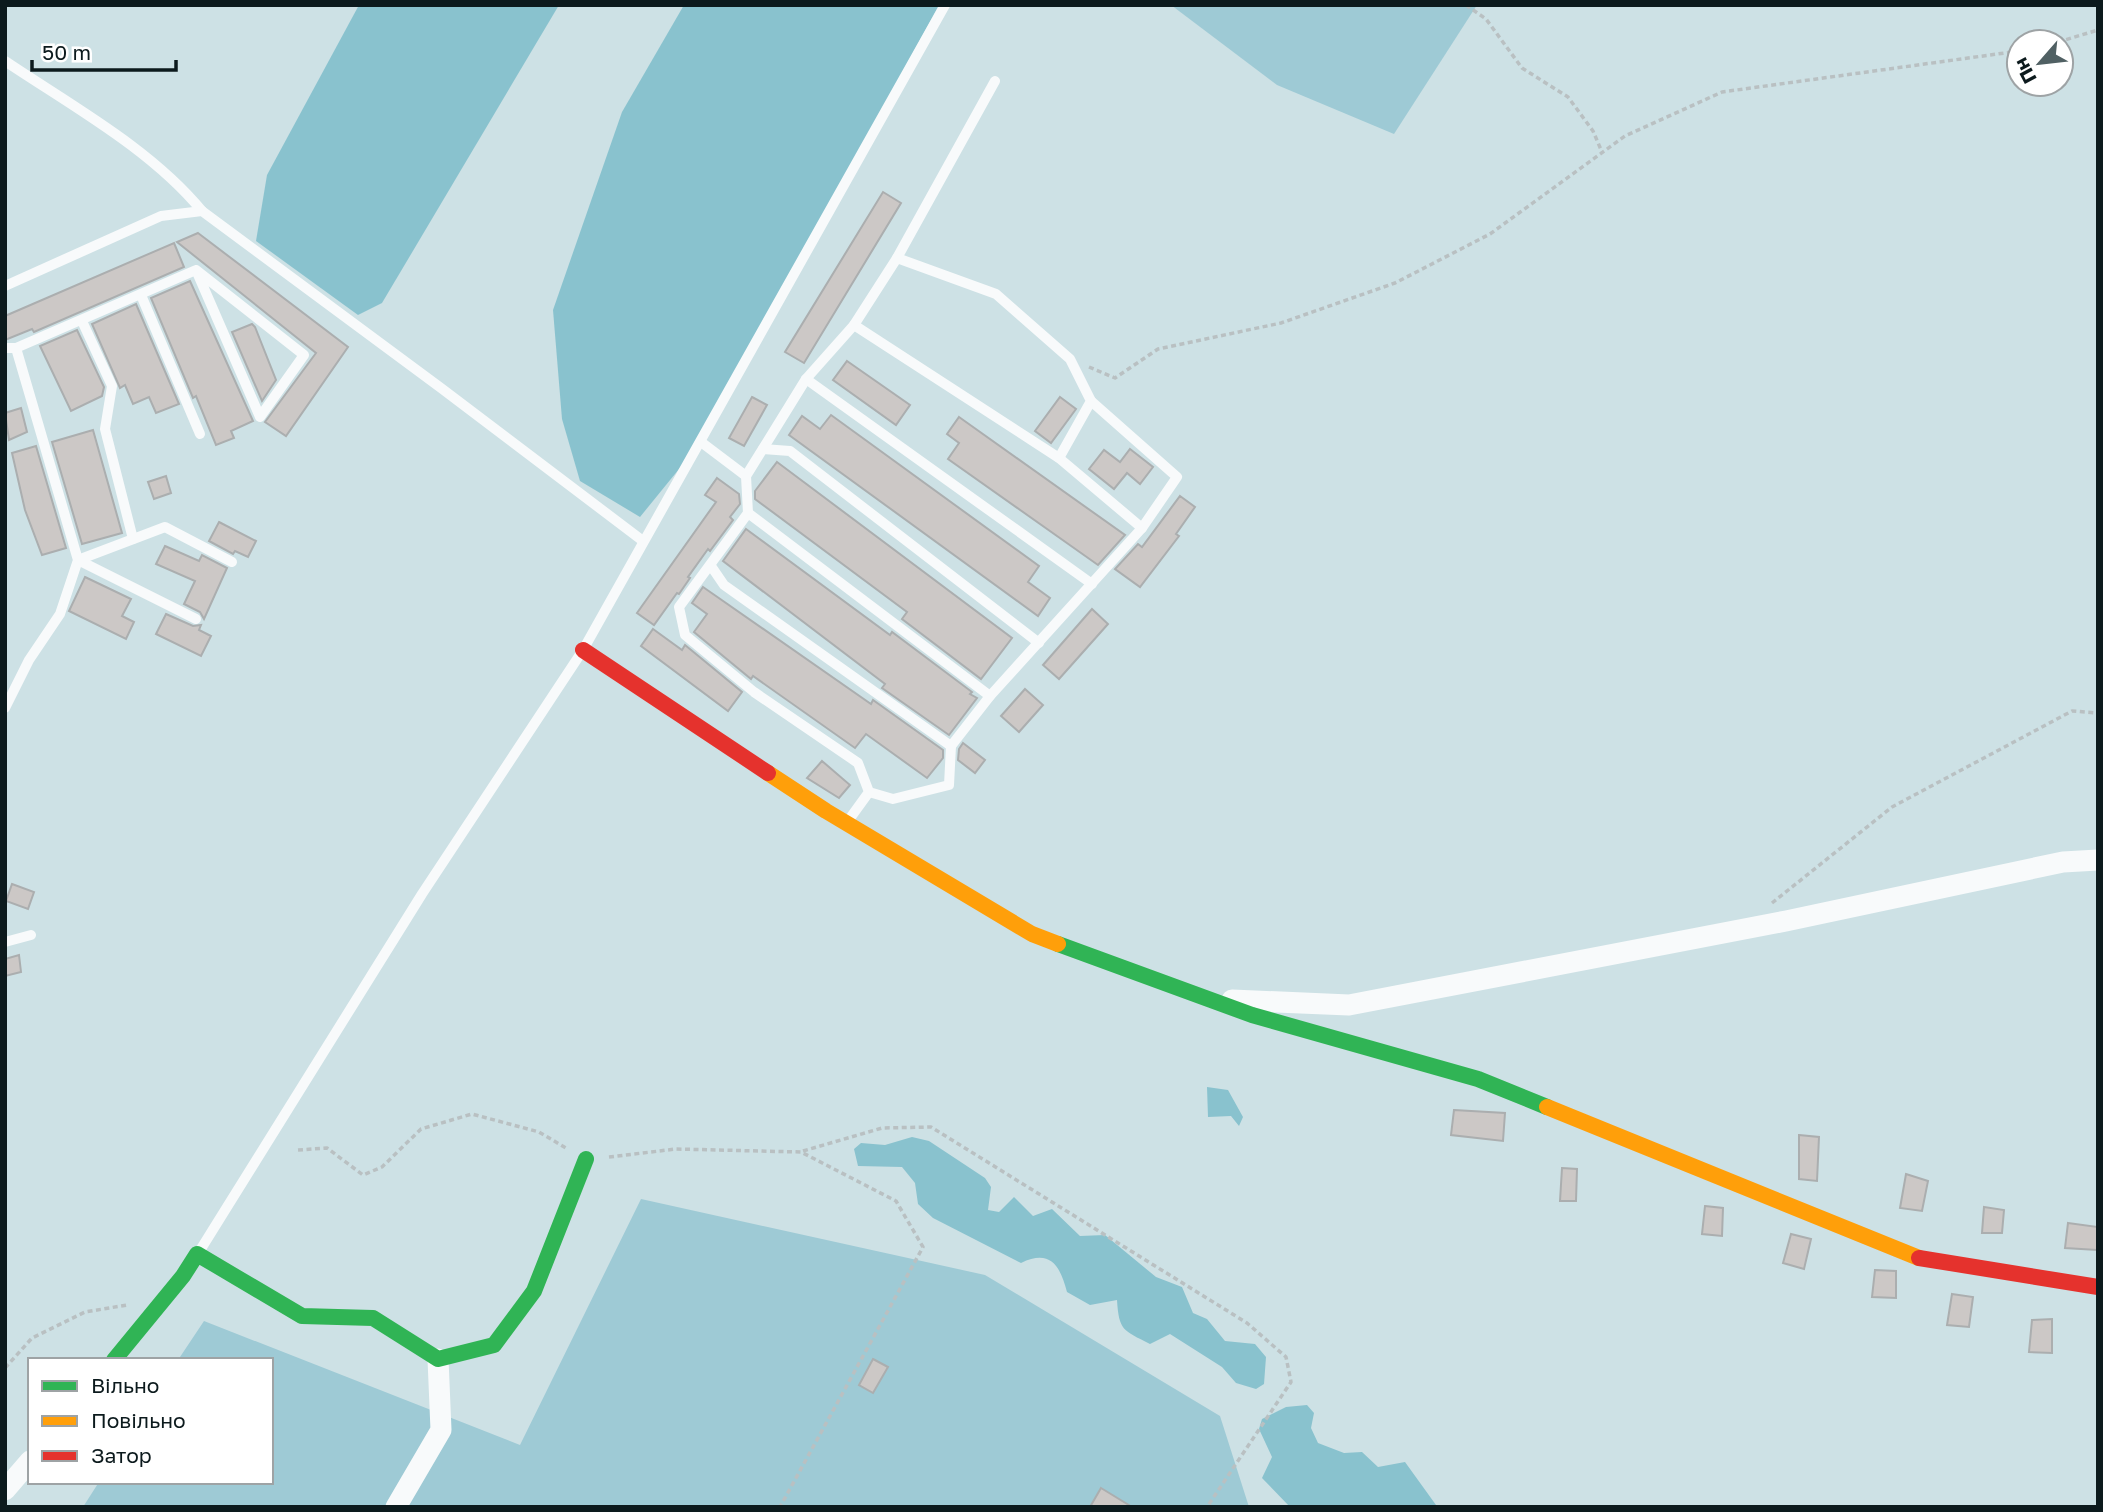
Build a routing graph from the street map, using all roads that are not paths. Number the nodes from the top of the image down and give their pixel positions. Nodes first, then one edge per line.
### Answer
1 (945, 5) edge
2 (5, 61) edge
3 (995, 80) dead end
4 (202, 211) junction
5 (897, 258) junction
6 (197, 270) junction
7 (5, 286) edge
8 (141, 295) junction
9 (82, 321) junction
10 (854, 325) junction
11 (10, 348) edge
12 (806, 379) junction
13 (1091, 401) junction
14 (200, 434) dead end
15 (701, 442) junction
16 (763, 449) junction
17 (1059, 458) junction
18 (746, 476) junction
19 (748, 513) junction
20 (1142, 528) junction
21 (133, 539) junction
22 (643, 541) junction
23 (78, 560) junction
24 (232, 562) dead end
25 (711, 566) junction
26 (1092, 584) junction
27 (196, 619) dead end
28 (1039, 643) junction
29 (583, 650) junction
30 (990, 696) junction
31 (5, 708) edge
32 (951, 746) junction
33 (869, 792) junction
34 (846, 824) junction
35 (2098, 860) edge
36 (31, 935) dead end
37 (5, 942) edge
38 (1210, 1000) junction
39 (586, 1159) road end
40 (197, 1254) junction
41 (2098, 1287) edge
42 (116, 1358) edge
43 (438, 1359) junction
44 (28, 1463) edge
45 (5, 1490) edge
46 (396, 1507) edge

1 - 15 lane
2 - 4 lane
3 - 5 lane
4 - 7 lane
4 - 22 lane
5 - 10 lane
5 - 13 lane
6 - 6 lane
6 - 8 lane
8 - 9 lane
8 - 14 lane
9 - 11 lane
9 - 21 lane
10 - 12 lane
10 - 17 lane
11 - 23 lane
12 - 16 lane
12 - 26 lane
13 - 17 lane
13 - 20 lane
15 - 18 lane
15 - 22 lane
16 - 18 lane
16 - 28 lane
17 - 20 lane
18 - 19 lane
19 - 25 lane
19 - 30 lane
20 - 26 lane
21 - 23 lane
21 - 24 lane
22 - 29 lane
23 - 27 lane
23 - 31 lane
25 - 32 lane
25 - 33 lane
26 - 28 lane
28 - 30 lane
29 - 34 street
29 - 40 lane
30 - 32 lane
32 - 33 lane
33 - 34 lane
34 - 38 street
35 - 38 street
36 - 37 lane
38 - 41 street
39 - 43 street
40 - 42 street
40 - 43 street
43 - 46 street
44 - 45 street

